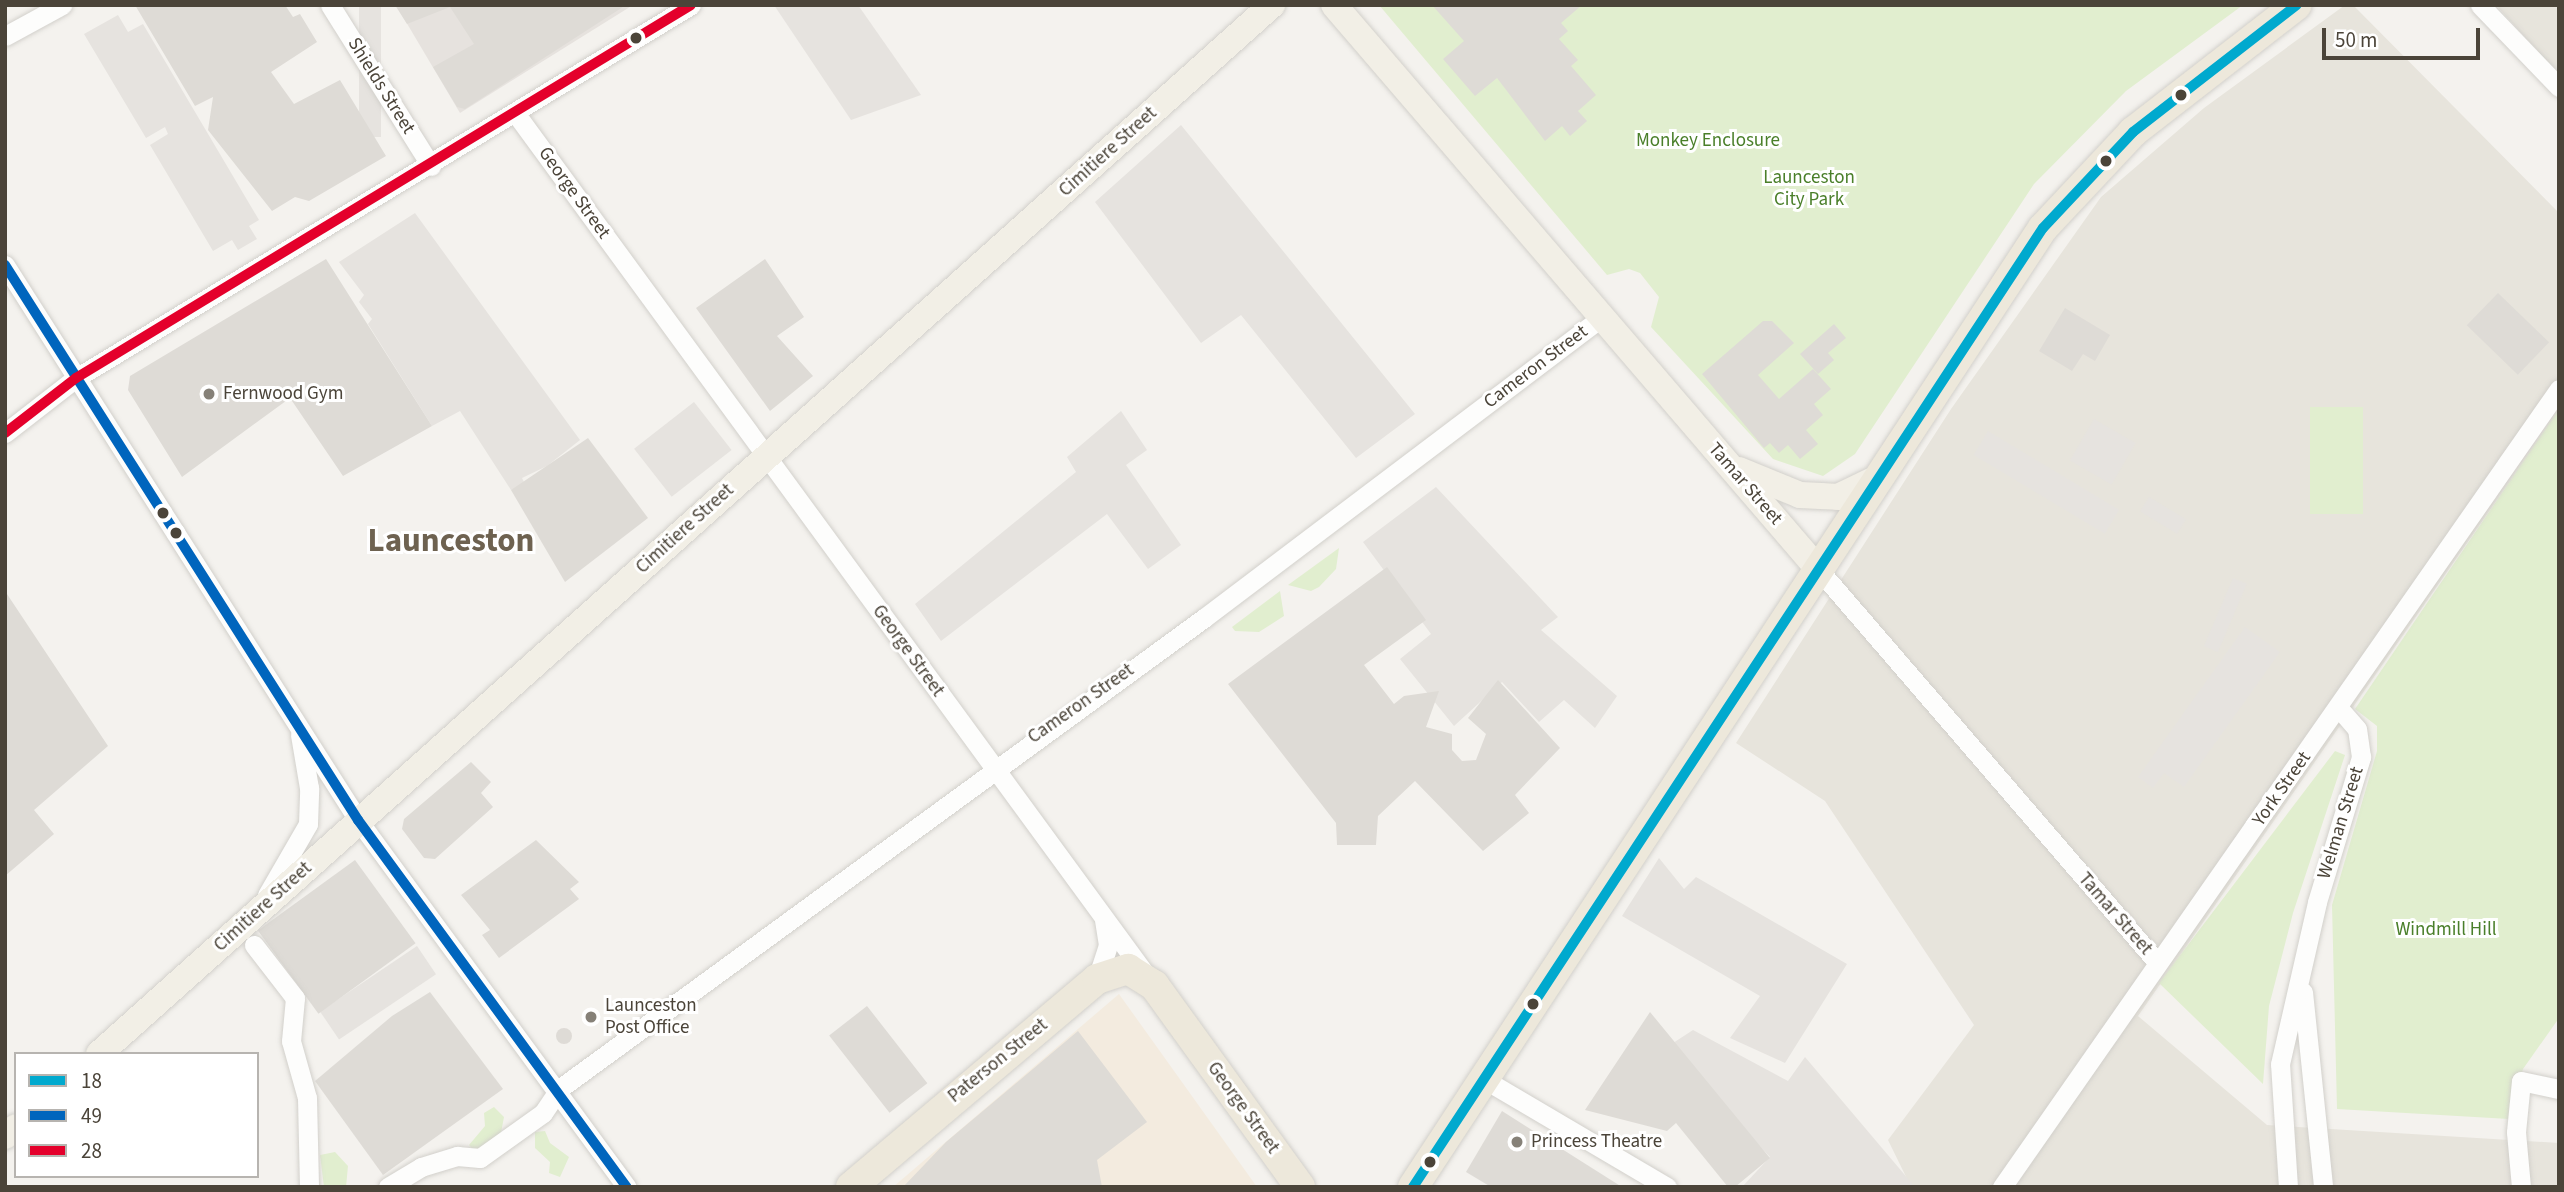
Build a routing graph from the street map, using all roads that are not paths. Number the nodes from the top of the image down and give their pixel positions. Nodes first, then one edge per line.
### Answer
1 (62, 5) edge
2 (330, 5) edge
3 (691, 5) edge
4 (1272, 5) edge
5 (1334, 5) edge
6 (2297, 5) edge
7 (2480, 5) edge
8 (5, 36) edge
9 (2559, 87) edge
10 (516, 114) junction
11 (431, 166) junction
12 (5, 265) edge
13 (1602, 317) junction
14 (76, 378) junction
15 (2559, 389) edge
16 (5, 433) edge
17 (768, 456) junction
18 (1726, 462) junction
19 (1875, 479) junction
20 (1819, 569) junction
21 (2339, 708) junction
22 (299, 727) junction
23 (993, 767) junction
24 (358, 820) junction
25 (1101, 913) junction
26 (253, 917) junction
27 (254, 945) dead end
28 (2307, 945) junction
29 (2157, 962) junction
30 (1097, 979) junction
31 (1154, 985) junction
32 (101, 1052) edge
33 (1487, 1081) junction
34 (2540, 1085) edge
35 (559, 1089) junction
36 (2559, 1103) edge
37 (309, 1187) edge
38 (388, 1187) edge
39 (627, 1187) edge
40 (851, 1187) edge
41 (1300, 1187) edge
42 (1413, 1187) edge
43 (1667, 1187) edge
44 (2002, 1187) edge
45 (2288, 1187) edge
46 (2323, 1187) edge
47 (2521, 1187) edge

1 - 8 street
2 - 11 street, Shields Street
3 - 10 street
4 - 17 main road, Cimitiere Street
5 - 13 main road, Tamar Street
6 - 19 highway
7 - 9 street
10 - 11 street
10 - 17 street, George Street
11 - 14 street
12 - 14 street
13 - 18 main road, Tamar Street
13 - 23 street, Cameron Street
14 - 16 street
14 - 22 street
15 - 21 street, York Street
17 - 23 street, George Street
17 - 24 main road, Cimitiere Street
18 - 19 main road
18 - 20 main road, Tamar Street
19 - 20 highway
20 - 29 street, Tamar Street
20 - 33 highway
21 - 28 street, Welman Street
21 - 29 street, York Street
22 - 24 street
22 - 26 street
23 - 25 street, George Street
23 - 35 street, Cameron Street
24 - 26 main road, Cimitiere Street
24 - 35 street
25 - 30 street
25 - 31 street, George Street
26 - 32 main road, Cimitiere Street
27 - 37 street
28 - 45 street, Welman Street
28 - 46 street, Welman Street
29 - 44 street, York Street
30 - 31 highway, Paterson Street
30 - 40 highway, Paterson Street
31 - 41 highway, George Street
33 - 42 highway
33 - 43 street
34 - 36 street
34 - 47 street
35 - 38 street, Cameron Street
35 - 39 street

